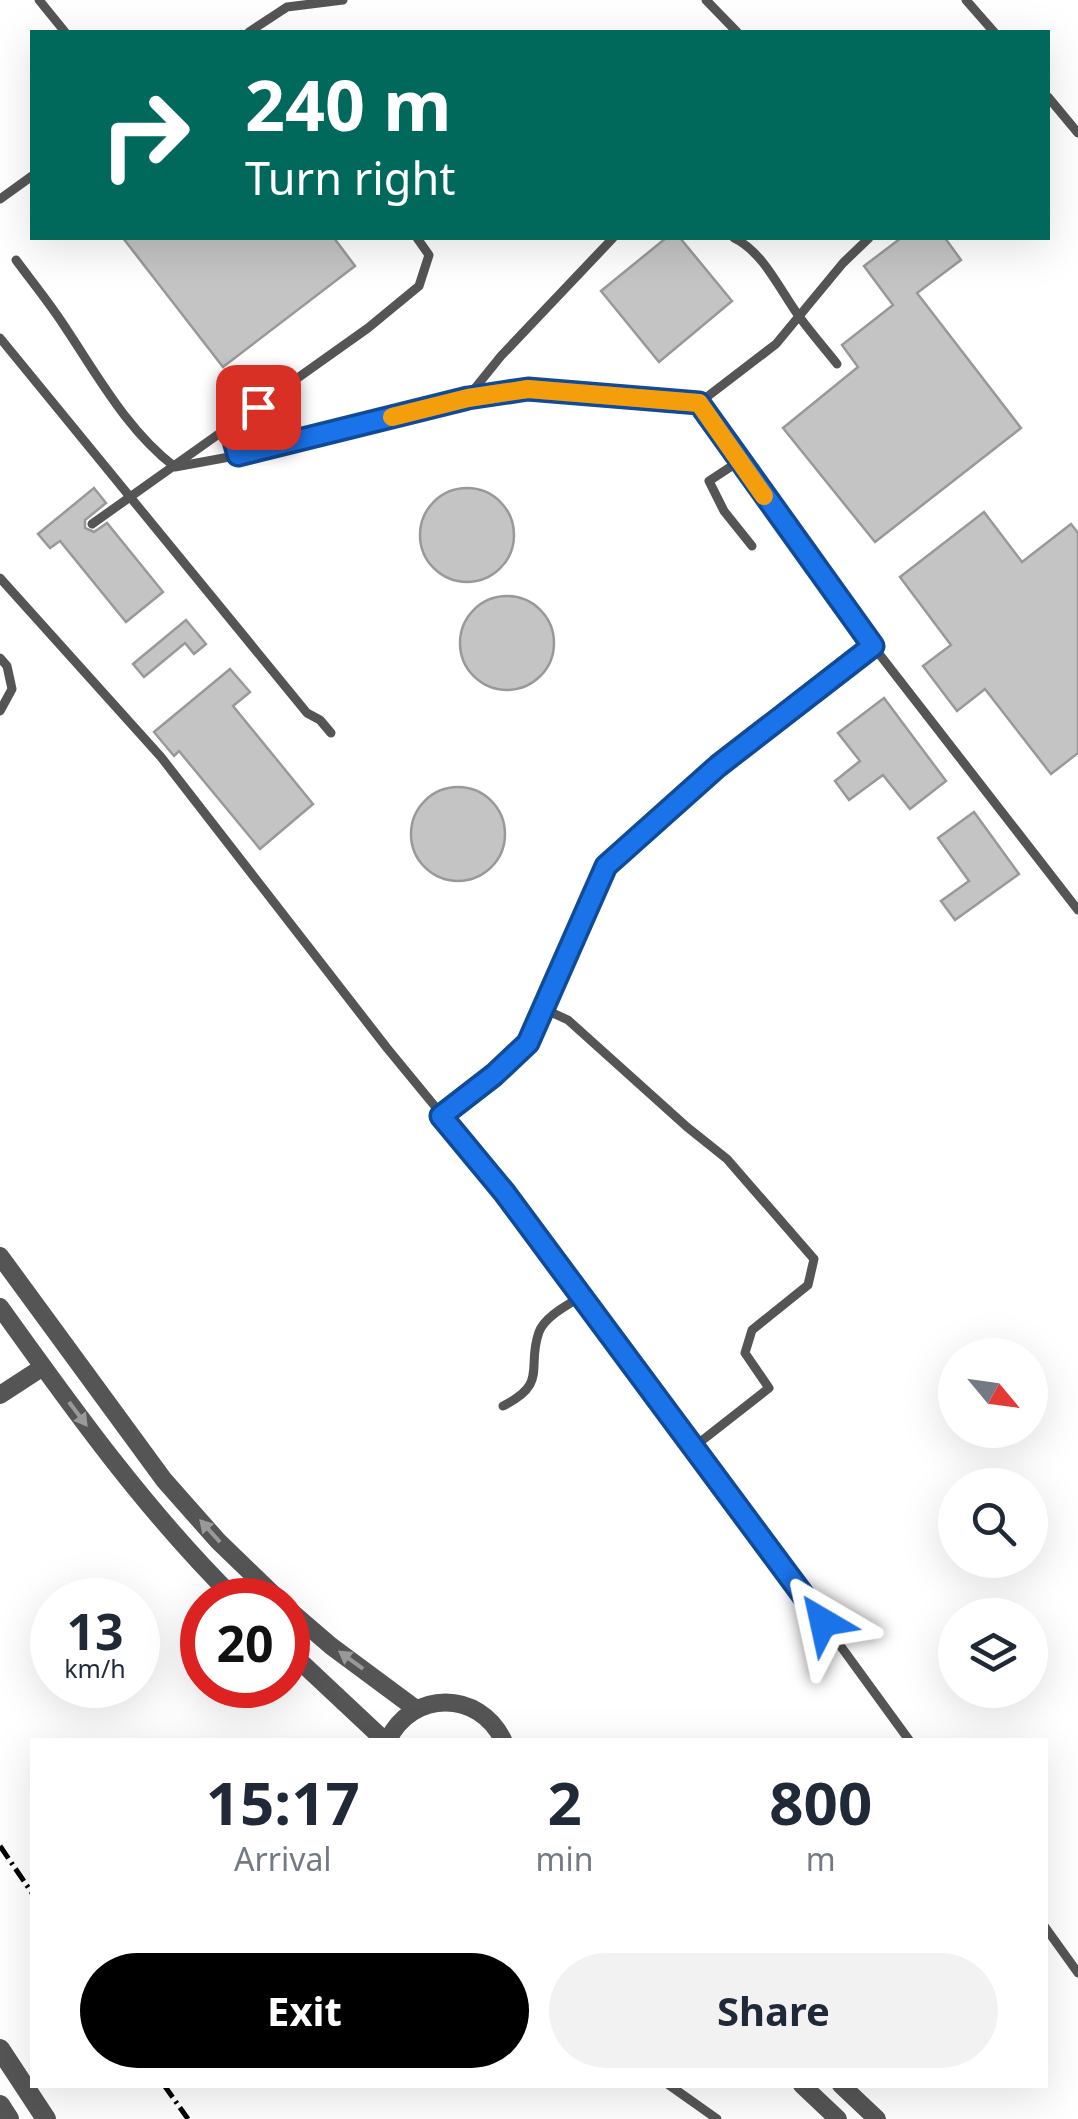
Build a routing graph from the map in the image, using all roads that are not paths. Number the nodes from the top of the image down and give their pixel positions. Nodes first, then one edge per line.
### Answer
1 (39, 0) edge
2 (342, 0) edge
3 (706, 0) edge
4 (966, 0) edge
5 (63, 30) edge
6 (255, 30) edge
7 (735, 30) edge
8 (992, 30) edge
9 (1050, 99) edge
10 (1078, 133) edge
11 (30, 177) edge
12 (0, 198) edge
13 (419, 240) edge
14 (611, 240) edge
15 (739, 240) edge
16 (867, 240) edge
17 (16, 260) dead end
18 (800, 318) junction
19 (0, 338) edge
20 (838, 364) dead end
21 (468, 398) junction
22 (699, 403) junction
23 (230, 427) junction
24 (238, 455) junction
25 (738, 462) junction
26 (175, 466) junction
27 (132, 498) junction
28 (92, 524) dead end
29 (752, 546) dead end
30 (0, 578) edge
31 (873, 646) junction
32 (0, 658) edge
33 (0, 710) edge
34 (331, 733) dead end
35 (1078, 910) edge
36 (544, 1009) junction
37 (441, 1116) junction
38 (0, 1256) edge
39 (582, 1296) junction
40 (0, 1306) edge
41 (44, 1367) junction
42 (0, 1395) edge
43 (503, 1406) dead end
44 (695, 1446) junction
45 (213, 1578) edge
46 (256, 1578) edge
47 (310, 1628) edge
48 (310, 1670) edge
49 (416, 1709) junction
50 (384, 1738) edge
51 (387, 1738) edge
52 (502, 1738) edge
53 (908, 1738) edge
54 (1048, 1931) edge
55 (1078, 1972) edge
56 (0, 2050) edge
57 (673, 2088) edge
58 (805, 2088) edge
59 (844, 2088) edge
60 (0, 2105) edge
61 (9, 2119) edge
62 (46, 2119) edge
63 (717, 2119) edge
64 (838, 2119) edge
65 (877, 2119) edge

1 - 5 lane
2 - 6 lane
3 - 7 lane
4 - 8 lane
9 - 10 lane
11 - 12 lane
13 - 23 lane
14 - 21 lane
15 - 18 lane
16 - 18 lane
17 - 26 lane
18 - 20 lane
18 - 22 lane
19 - 27 lane
21 - 22 lane
21 - 24 lane
22 - 25 lane
23 - 24 lane
23 - 26 lane
24 - 26 lane
25 - 29 lane
25 - 31 lane
26 - 27 lane
27 - 28 lane
27 - 34 lane
30 - 37 lane
31 - 35 lane
31 - 36 lane
32 - 33 lane
36 - 37 lane
36 - 44 lane
37 - 39 lane
46 -> 38 street
39 - 43 lane
39 - 44 lane
40 - 41 street
41 - 42 street
41 -> 45 street
44 - 53 lane
49 -> 47 street
48 - 50 street
49 - 51 street
49 - 52 street
54 - 55 lane
56 - 62 street
57 - 63 lane
58 - 64 street
59 - 65 street
60 - 61 street

